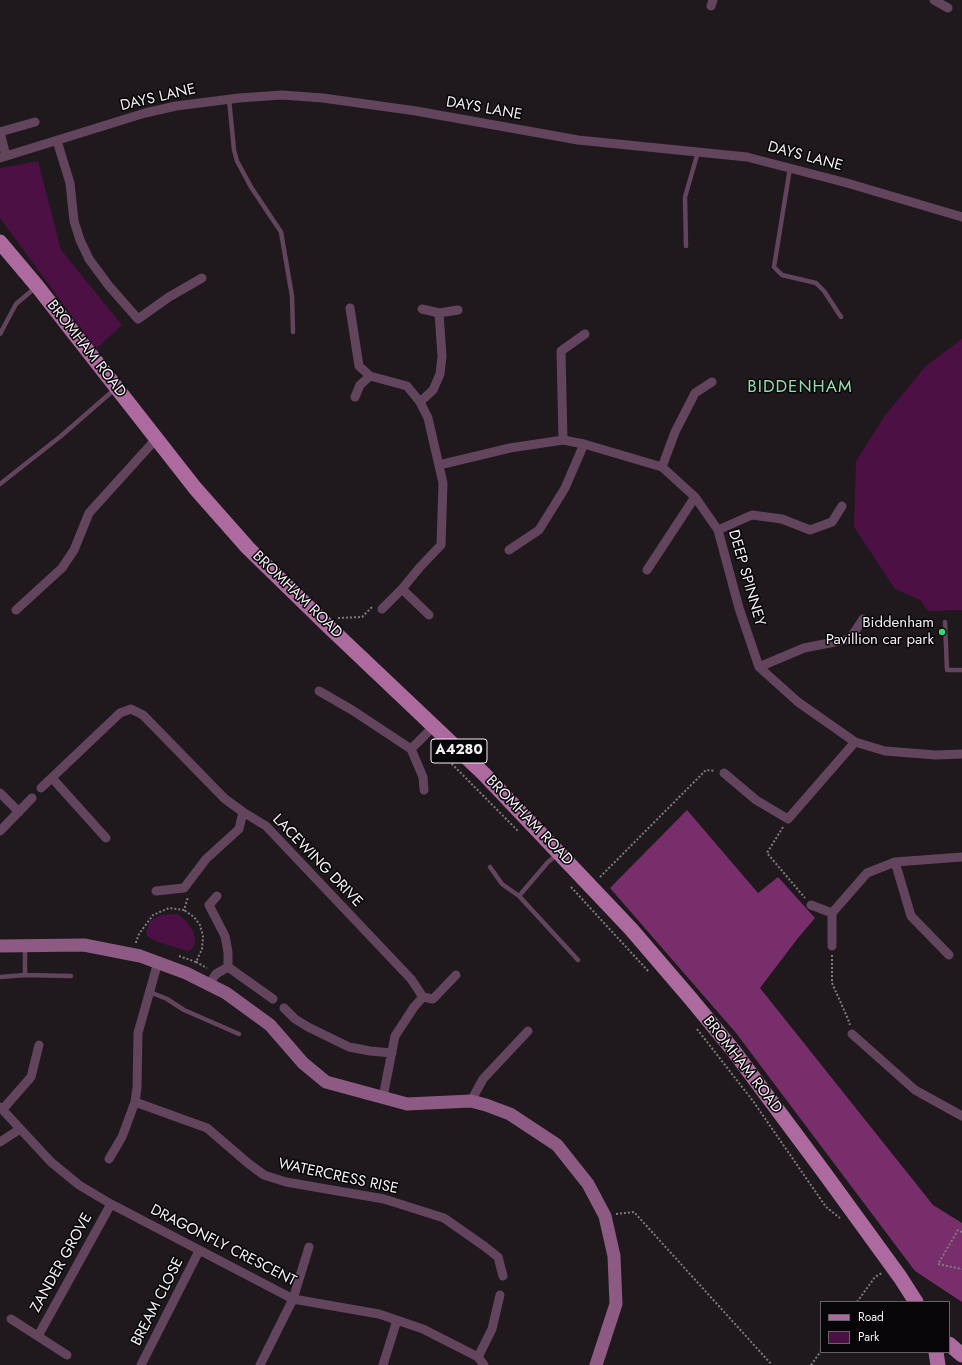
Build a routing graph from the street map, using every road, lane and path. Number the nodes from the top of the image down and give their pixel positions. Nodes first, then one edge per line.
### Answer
1 (934, 0) edge
2 (948, 8) dead end
3 (229, 99) junction
4 (35, 122) dead end
5 (0, 132) edge
6 (57, 141) junction
7 (698, 152) junction
8 (3, 157) edge
9 (790, 168) junction
10 (962, 217) edge
11 (0, 242) edge
12 (686, 246) dead end
13 (202, 278) dead end
14 (37, 286) junction
15 (350, 308) dead end
16 (422, 310) dead end
17 (458, 310) dead end
18 (439, 313) junction
19 (842, 317) dead end
20 (292, 332) dead end
21 (0, 334) edge
22 (585, 334) dead end
23 (370, 376) junction
24 (712, 382) dead end
25 (116, 388) junction
26 (355, 397) dead end
27 (420, 402) junction
28 (156, 439) junction
29 (563, 440) junction
30 (584, 444) junction
31 (439, 465) junction
32 (662, 467) junction
33 (0, 484) edge
34 (695, 497) junction
35 (842, 506) dead end
36 (718, 530) junction
37 (509, 550) dead end
38 (647, 570) dead end
39 (402, 589) junction
40 (382, 609) joint
41 (16, 610) dead end
42 (429, 615) dead end
43 (338, 618) dead end
44 (863, 619) dead end
45 (945, 622) dead end
46 (759, 667) junction
47 (962, 670) edge
48 (319, 691) dead end
49 (434, 726) junction
50 (855, 742) junction
51 (412, 749) junction
52 (441, 753) dead end
53 (962, 754) edge
54 (724, 773) joint
55 (52, 778) junction
56 (41, 788) dead end
57 (424, 790) dead end
58 (0, 793) edge
59 (32, 798) dead end
60 (19, 812) junction
61 (242, 812) junction
62 (788, 819) junction
63 (0, 831) edge
64 (522, 835) dead end
65 (106, 838) dead end
66 (559, 852) junction
67 (962, 857) edge
68 (895, 862) junction
69 (490, 867) dead end
70 (567, 883) dead end
71 (591, 887) junction
72 (156, 891) dead end
73 (190, 892) dead end
74 (218, 896) dead end
75 (519, 896) junction
76 (811, 905) joint
77 (184, 910) junction
78 (832, 913) junction
79 (143, 944) dead end
80 (0, 946) edge
81 (24, 946) junction
82 (832, 946) joint
83 (174, 954) dead end
84 (949, 955) dead end
85 (578, 960) dead end
86 (158, 962) junction
87 (228, 967) junction
88 (649, 972) dead end
89 (25, 975) junction
90 (456, 975) dead end
91 (71, 976) dead end
92 (0, 977) edge
93 (209, 984) junction
94 (150, 992) junction
95 (424, 997) junction
96 (273, 999) dead end
97 (284, 1008) dead end
98 (694, 1026) dead end
99 (528, 1031) dead end
100 (239, 1034) dead end
101 (852, 1034) joint
102 (39, 1045) dead end
103 (392, 1053) junction
104 (383, 1097) junction
105 (471, 1101) junction
106 (135, 1102) junction
107 (2, 1108) edge
108 (962, 1116) edge
109 (20, 1129) junction
110 (0, 1142) edge
111 (109, 1159) dead end
112 (111, 1204) junction
113 (605, 1216) junction
114 (844, 1222) dead end
115 (962, 1232) edge
116 (309, 1247) dead end
117 (199, 1251) junction
118 (962, 1269) edge
119 (883, 1272) dead end
120 (503, 1276) dead end
121 (500, 1295) dead end
122 (292, 1299) junction
123 (858, 1301) edge
124 (915, 1301) edge
125 (11, 1319) dead end
126 (397, 1320) junction
127 (38, 1336) junction
128 (950, 1345) edge
129 (820, 1352) edge
130 (936, 1353) edge
131 (962, 1354) edge
132 (67, 1355) dead end
133 (478, 1357) junction
134 (141, 1365) edge
135 (260, 1365) edge
136 (384, 1365) edge
137 (484, 1365) edge
138 (596, 1365) edge
139 (772, 1365) edge
140 (811, 1365) edge
141 (938, 1365) edge

1 - 2 street
3 - 6 street, DAYS LANE
3 - 7 street, DAYS LANE
3 - 20 lane
4 - 5 street
5 - 8 street
6 - 8 street, DAYS LANE
6 - 13 street
7 - 9 street, DAYS LANE
7 - 12 lane
9 - 10 street, DAYS LANE
9 - 19 lane
11 - 14 main road, BROMHAM ROAD / A4280
14 - 21 lane
14 - 25 main road, BROMHAM ROAD / A4280
15 - 23 street
16 - 18 street
17 - 18 street
18 - 27 street
22 - 29 street
23 - 26 street
23 - 27 street
24 - 32 street
25 - 28 main road, BROMHAM ROAD / A4280
25 - 33 lane
27 - 31 street
28 - 41 street
28 - 49 main road, BROMHAM ROAD / A4280
29 - 30 street, DEEP SPINNEY
29 - 31 street, DEEP SPINNEY
30 - 32 street, DEEP SPINNEY
30 - 37 street
31 - 39 street
32 - 34 street, DEEP SPINNEY
34 - 36 street, DEEP SPINNEY
34 - 38 street
35 - 36 street
36 - 46 street, DEEP SPINNEY
39 - 40 street
39 - 42 street
40 - 43 path
44 - 46 street
45 - 47 lane
46 - 50 street, DEEP SPINNEY
48 - 51 street
49 - 51 street
49 - 66 main road, BROMHAM ROAD / A4280
50 - 53 street, DEEP SPINNEY
50 - 62 street
51 - 57 street
52 - 64 path
54 - 62 street
54 - 71 path
55 - 56 street, LACEWING DRIVE
55 - 61 street, LACEWING DRIVE
55 - 65 street
58 - 60 street
59 - 60 street
60 - 63 street
61 - 72 street
61 - 95 street, LACEWING DRIVE
62 - 76 path
66 - 71 main road, BROMHAM ROAD / A4280
66 - 75 lane
67 - 68 street
68 - 78 street
68 - 84 street
69 - 75 lane
70 - 88 path
71 - 124 main road, BROMHAM ROAD / A4280
73 - 77 path
74 - 87 street
75 - 85 lane
76 - 78 street
77 - 79 path
77 - 83 path
78 - 82 street
80 - 81 street
81 - 86 street
81 - 89 lane
82 - 101 path
86 - 93 street
86 - 94 street
87 - 93 street
87 - 96 street
89 - 91 lane
89 - 92 lane
90 - 95 street
93 - 104 street
94 - 100 lane
94 - 106 street
95 - 103 street
97 - 103 street
98 - 114 path
99 - 105 street
101 - 108 street
102 - 107 street
103 - 104 street
104 - 105 street
105 - 113 street
106 - 111 street
106 - 120 street, WATERCRESS RISE
107 - 109 street, DRAGONFLY CRESCENT
109 - 110 street
109 - 112 street, DRAGONFLY CRESCENT
112 - 117 street, DRAGONFLY CRESCENT
112 - 127 street, ZANDER GROVE
113 - 138 street
113 - 139 path
115 - 118 path
116 - 122 street
117 - 122 street, DRAGONFLY CRESCENT
117 - 134 street, BREAM CLOSE
119 - 123 path
121 - 133 street
122 - 126 street, DRAGONFLY CRESCENT
122 - 135 street
125 - 127 street
126 - 133 street, DRAGONFLY CRESCENT
126 - 136 street
127 - 132 street
128 - 131 main road
129 - 140 path
130 - 141 main road
133 - 137 street, DRAGONFLY CRESCENT

